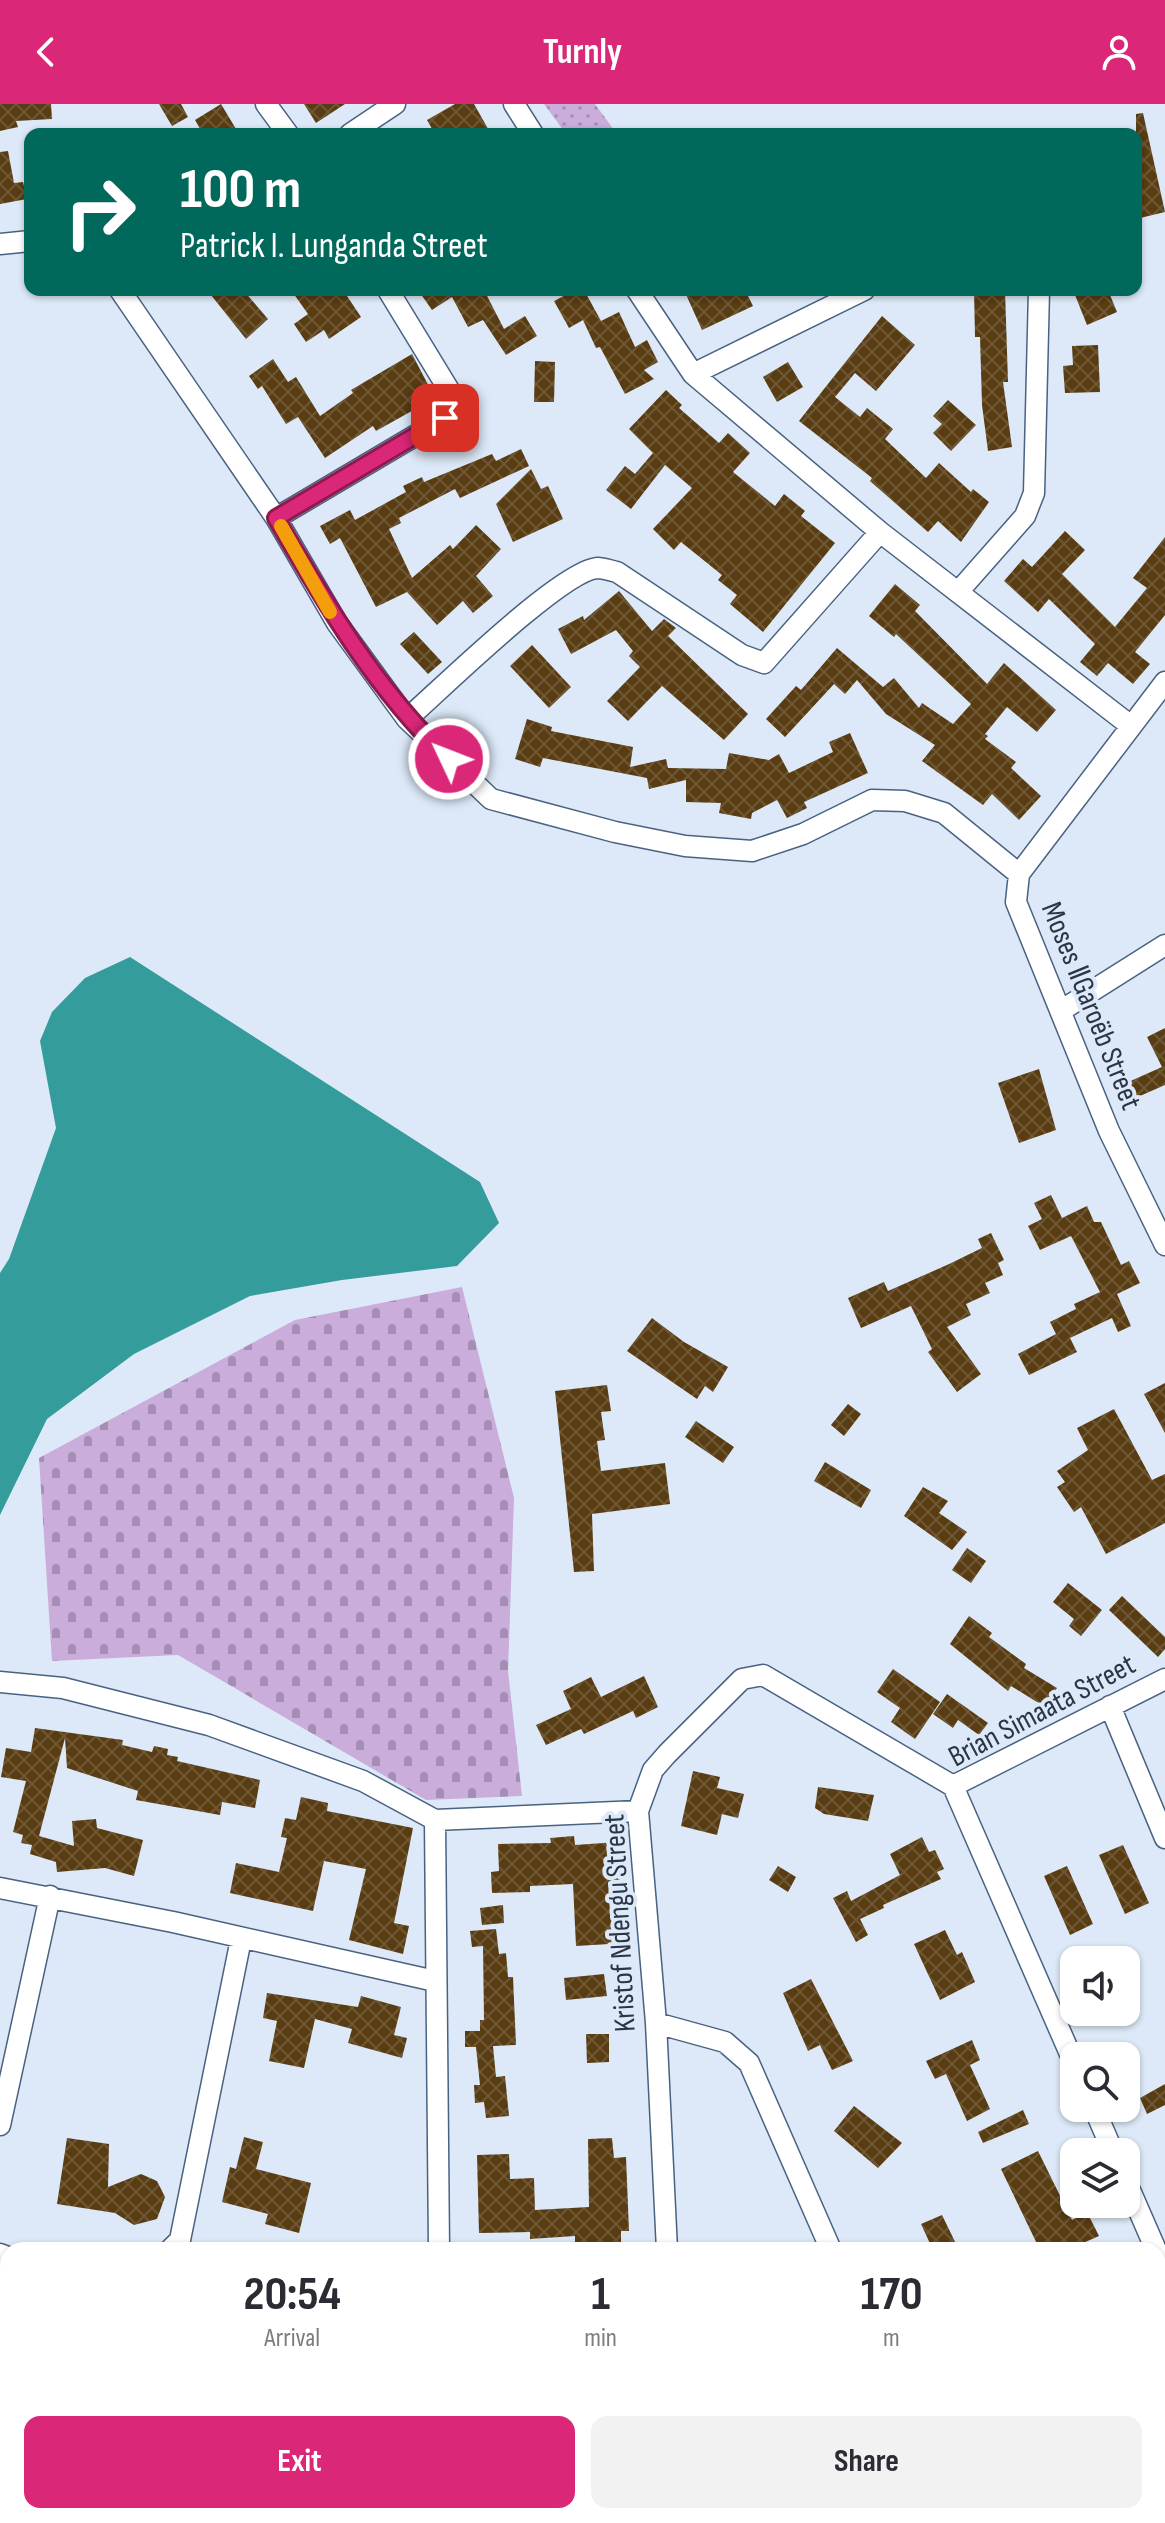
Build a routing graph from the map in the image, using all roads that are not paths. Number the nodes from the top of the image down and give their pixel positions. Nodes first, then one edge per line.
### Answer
1 (266, 104) edge
2 (395, 104) edge
3 (514, 104) edge
4 (284, 128) edge
5 (359, 128) edge
6 (529, 128) edge
7 (24, 242) edge
8 (0, 244) edge
9 (124, 296) edge
10 (392, 296) edge
11 (641, 296) edge
12 (852, 296) edge
13 (1039, 296) edge
14 (693, 374) junction
15 (276, 518) junction
16 (880, 532) junction
17 (958, 592) junction
18 (1165, 682) edge
19 (407, 719) junction
20 (1131, 726) junction
21 (1019, 874) junction
22 (1165, 945) edge
23 (1062, 1010) junction
24 (1165, 1245) edge
25 (1165, 1679) edge
26 (0, 1682) edge
27 (1110, 1706) junction
28 (953, 1786) junction
29 (638, 1811) junction
30 (435, 1820) junction
31 (1165, 1838) edge
32 (0, 1888) edge
33 (50, 1896) junction
34 (241, 1939) junction
35 (435, 1981) junction
36 (656, 2023) junction
37 (1065, 2042) edge
38 (0, 2125) edge
39 (1140, 2213) edge
40 (178, 2242) edge
41 (439, 2242) edge
42 (667, 2242) edge
43 (827, 2242) edge
44 (1153, 2242) edge

1 - 4 street
2 - 5 street
3 - 6 street
7 - 8 street
9 - 15 street
10 - 15 street
11 - 14 street
12 - 14 street
13 - 17 street
14 - 16 street
15 - 19 street
16 - 17 street
16 - 19 street
17 - 20 street
18 - 20 street, Moses ǁGaroëb Street
19 - 21 street
20 - 21 street, Moses ǁGaroëb Street
21 - 23 street, Moses ǁGaroëb Street
22 - 23 street
23 - 24 street, Moses ǁGaroëb Street
25 - 27 street, Brian Simaata Street
26 - 30 street
27 - 28 street, Brian Simaata Street
27 - 31 street
28 - 29 street, Kristof Ndengu Street
28 - 37 street, Brian Simaata Street
29 - 30 street
29 - 36 street, Kristof Ndengu Street
30 - 35 street
32 - 33 street
33 - 34 street
33 - 38 street
34 - 35 street
34 - 40 street
35 - 41 street
36 - 42 street, Kristof Ndengu Street
36 - 43 street
39 - 44 street

